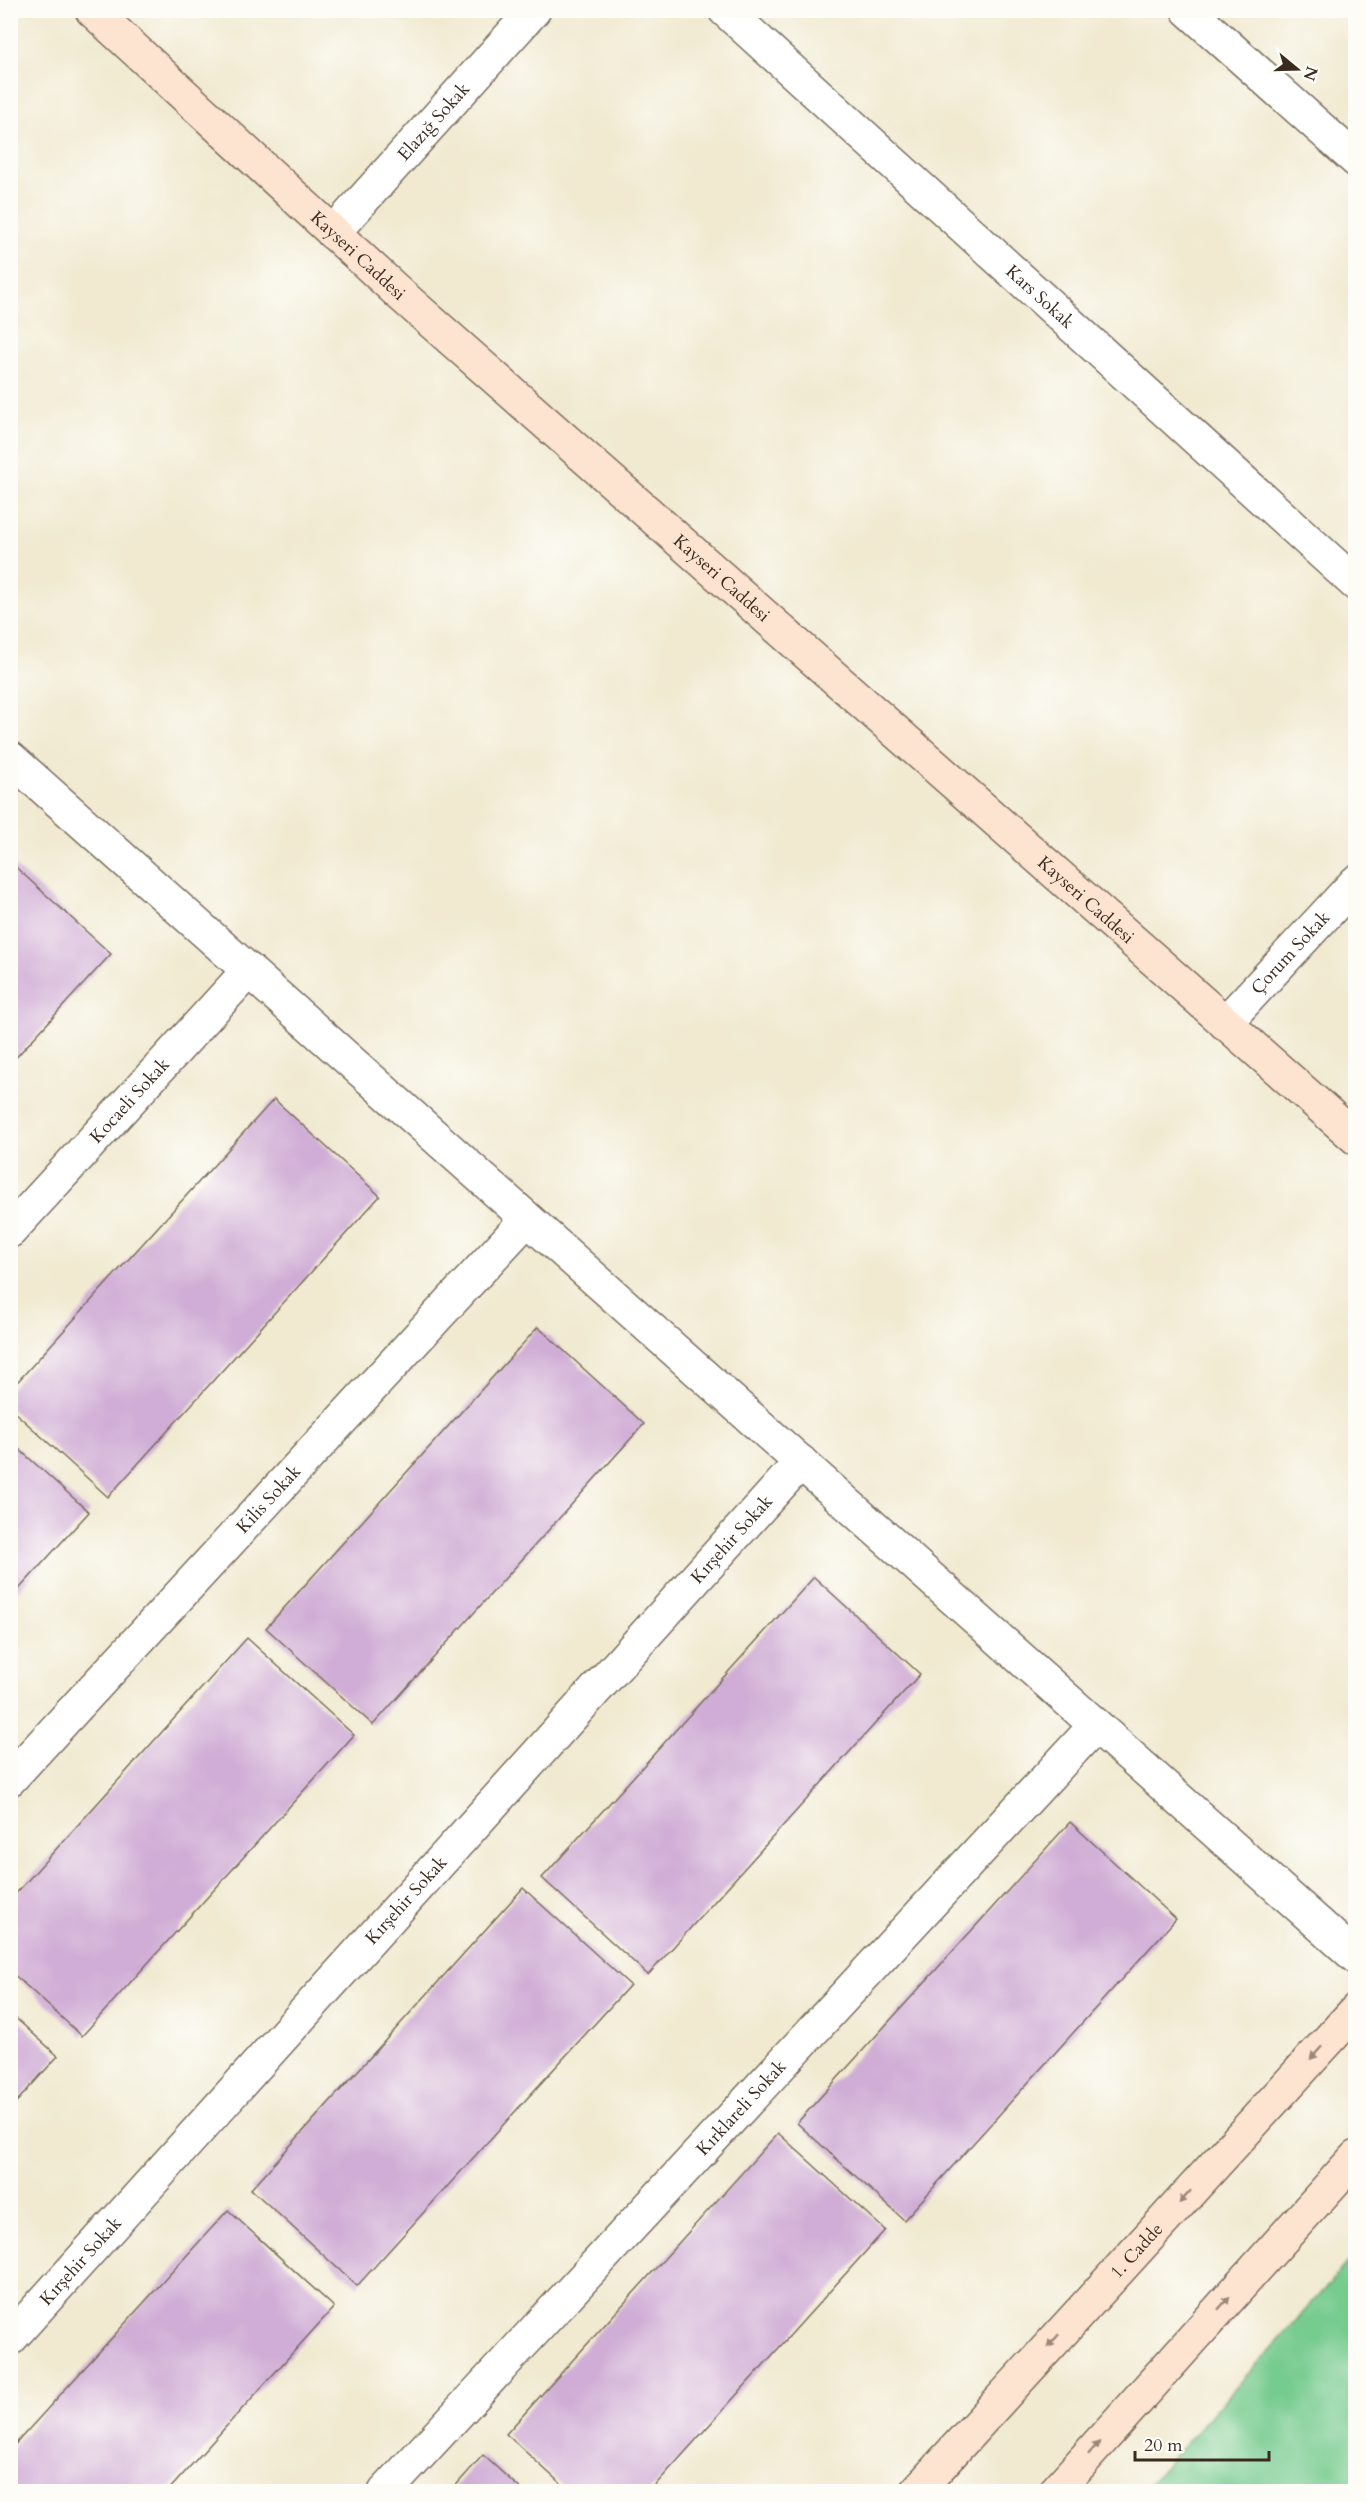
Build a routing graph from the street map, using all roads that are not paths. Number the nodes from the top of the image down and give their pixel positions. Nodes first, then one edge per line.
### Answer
1 (92, 10) edge
2 (534, 10) edge
3 (725, 10) edge
4 (1188, 10) edge
5 (1356, 160) edge
6 (333, 233) junction
7 (1356, 584) edge
8 (10, 758) edge
9 (1356, 882) edge
10 (249, 970) junction
11 (1225, 1023) junction
12 (1356, 1138) edge
13 (528, 1219) junction
14 (10, 1231) edge
15 (801, 1462) junction
16 (1096, 1725) junction
17 (10, 1779) edge
18 (1356, 1957) edge
19 (1356, 2010) edge
20 (1356, 2157) edge
21 (10, 2339) edge
22 (385, 2492) edge
23 (916, 2492) edge
24 (1055, 2492) edge

1 - 6 street, Kayseri Caddesi
2 - 6 street, Elazığ Sokak
3 - 7 street, Kars Sokak
4 - 5 street
6 - 11 street, Kayseri Caddesi
8 - 10 street
9 - 11 street, Çorum Sokak
10 - 13 street
10 - 14 street, Kocaeli Sokak
11 - 12 street, Kayseri Caddesi
13 - 15 street
13 - 17 street, Kilis Sokak
15 - 16 street
15 - 21 street, Kırşehir Sokak
16 - 18 street
16 - 22 street, Kırklareli Sokak
19 -> 23 street, 1. Cadde
24 -> 20 street

